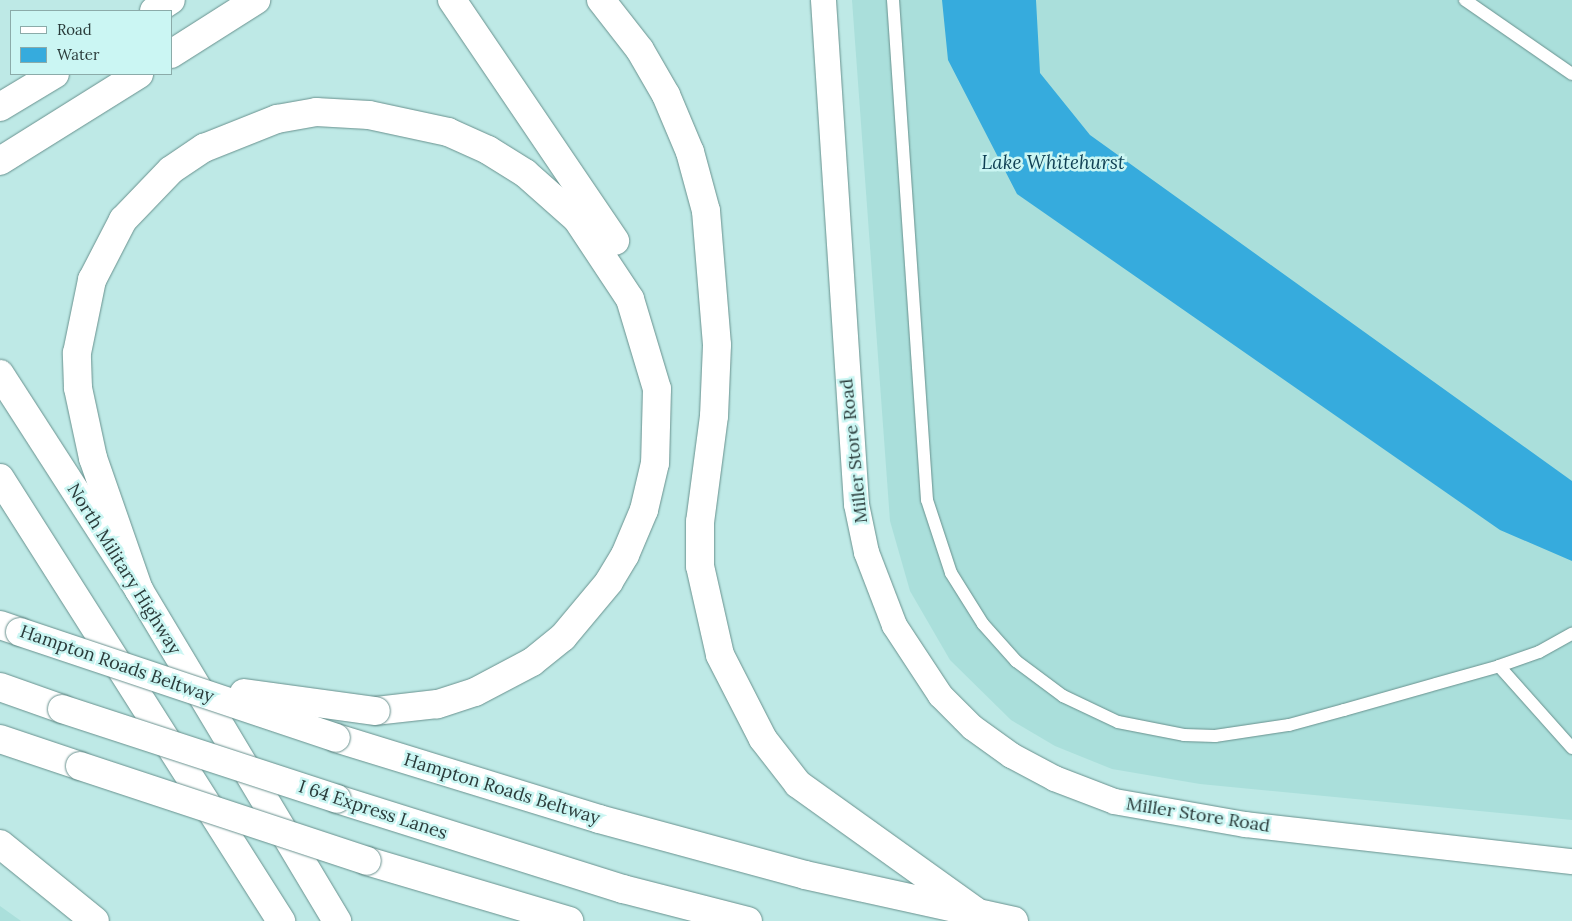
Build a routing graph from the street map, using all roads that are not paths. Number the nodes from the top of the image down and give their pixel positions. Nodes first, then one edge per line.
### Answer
1 (171, 0) edge
2 (256, 0) edge
3 (452, 0) edge
4 (601, 0) edge
5 (823, 0) edge
6 (894, 0) edge
7 (1465, 0) edge
8 (156, 10) edge
9 (172, 53) edge
10 (1572, 74) edge
11 (49, 75) edge
12 (51, 75) edge
13 (137, 75) edge
14 (0, 89) edge
15 (0, 108) edge
16 (0, 161) edge
17 (636, 313) junction
18 (0, 374) edge
19 (0, 478) edge
20 (139, 590) junction
21 (10, 628) edge
22 (1572, 634) edge
23 (1499, 666) junction
24 (159, 678) junction
25 (0, 687) edge
26 (0, 739) edge
27 (1572, 748) edge
28 (0, 844) edge
29 (1572, 861) edge
30 (978, 913) junction
31 (94, 921) edge
32 (281, 921) edge
33 (337, 921) edge
34 (569, 921) edge
35 (748, 921) edge
36 (1014, 921) edge

1 - 8 main road
2 - 9 main road
3 - 17 main road
4 - 30 main road
5 - 29 street, Miller Store Road
6 - 23 lane
7 - 10 lane
11 - 14 main road
12 - 15 main road
13 - 16 main road
17 - 20 main road
17 - 24 main road, bridge
18 - 20 main road, North Military Highway
19 - 32 main road
20 - 33 main road, North Military Highway
21 - 24 main road, Hampton Roads Beltway, bridge
22 - 23 lane
23 - 27 lane
24 - 30 main road, Hampton Roads Beltway, bridge
25 - 35 main road, I 64 Express Lanes, bridge
26 - 34 main road, bridge
28 - 31 main road
30 - 36 main road, Hampton Roads Beltway

